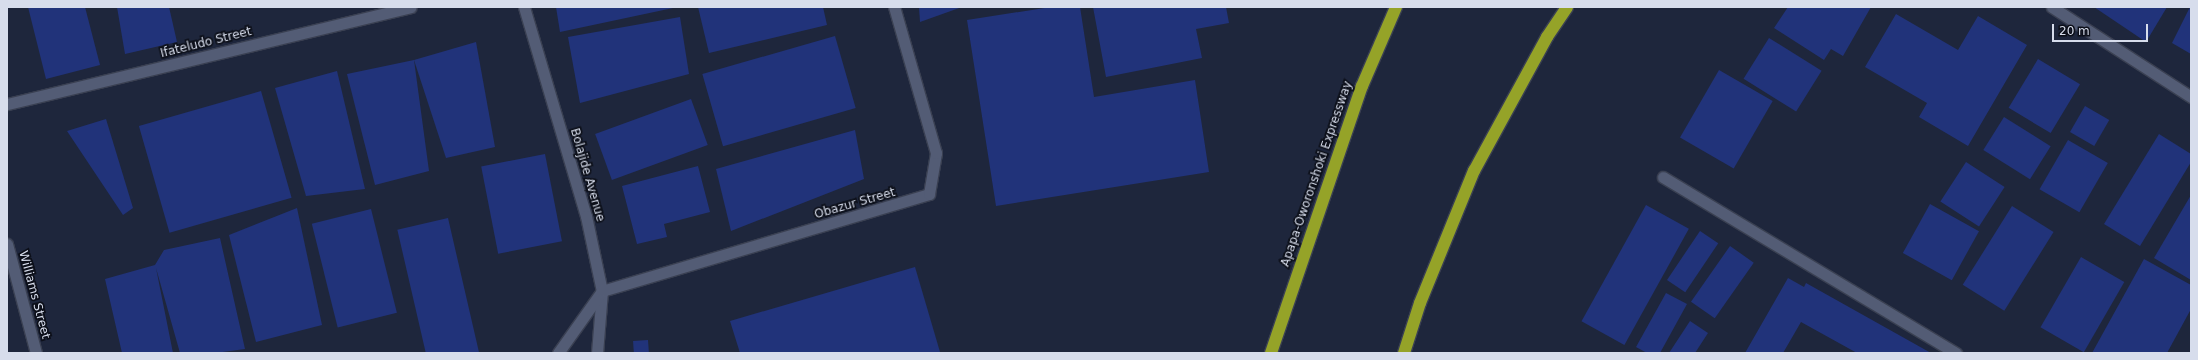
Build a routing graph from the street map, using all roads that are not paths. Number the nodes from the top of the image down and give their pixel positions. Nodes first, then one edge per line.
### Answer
1 (410, 7) edge
2 (524, 7) edge
3 (894, 7) edge
4 (1396, 7) edge
5 (1567, 7) edge
6 (2052, 7) edge
7 (2191, 97) edge
8 (7, 104) edge
9 (1663, 177) dead end
10 (7, 244) edge
11 (602, 291) junction
12 (36, 353) edge
13 (558, 353) edge
14 (598, 353) edge
15 (1271, 353) edge
16 (1404, 353) edge
17 (1956, 353) edge

1 - 8 street, Ifateludo Street
2 - 11 street, Bolajide Avenue
3 - 11 street, Obazur Street
4 - 15 highway, Apapa-Oworonshoki Expressway
5 - 16 highway
6 - 7 street
9 - 17 street
10 - 12 street, Williams Street
11 - 13 street
11 - 14 street, Bolajide Avenue

